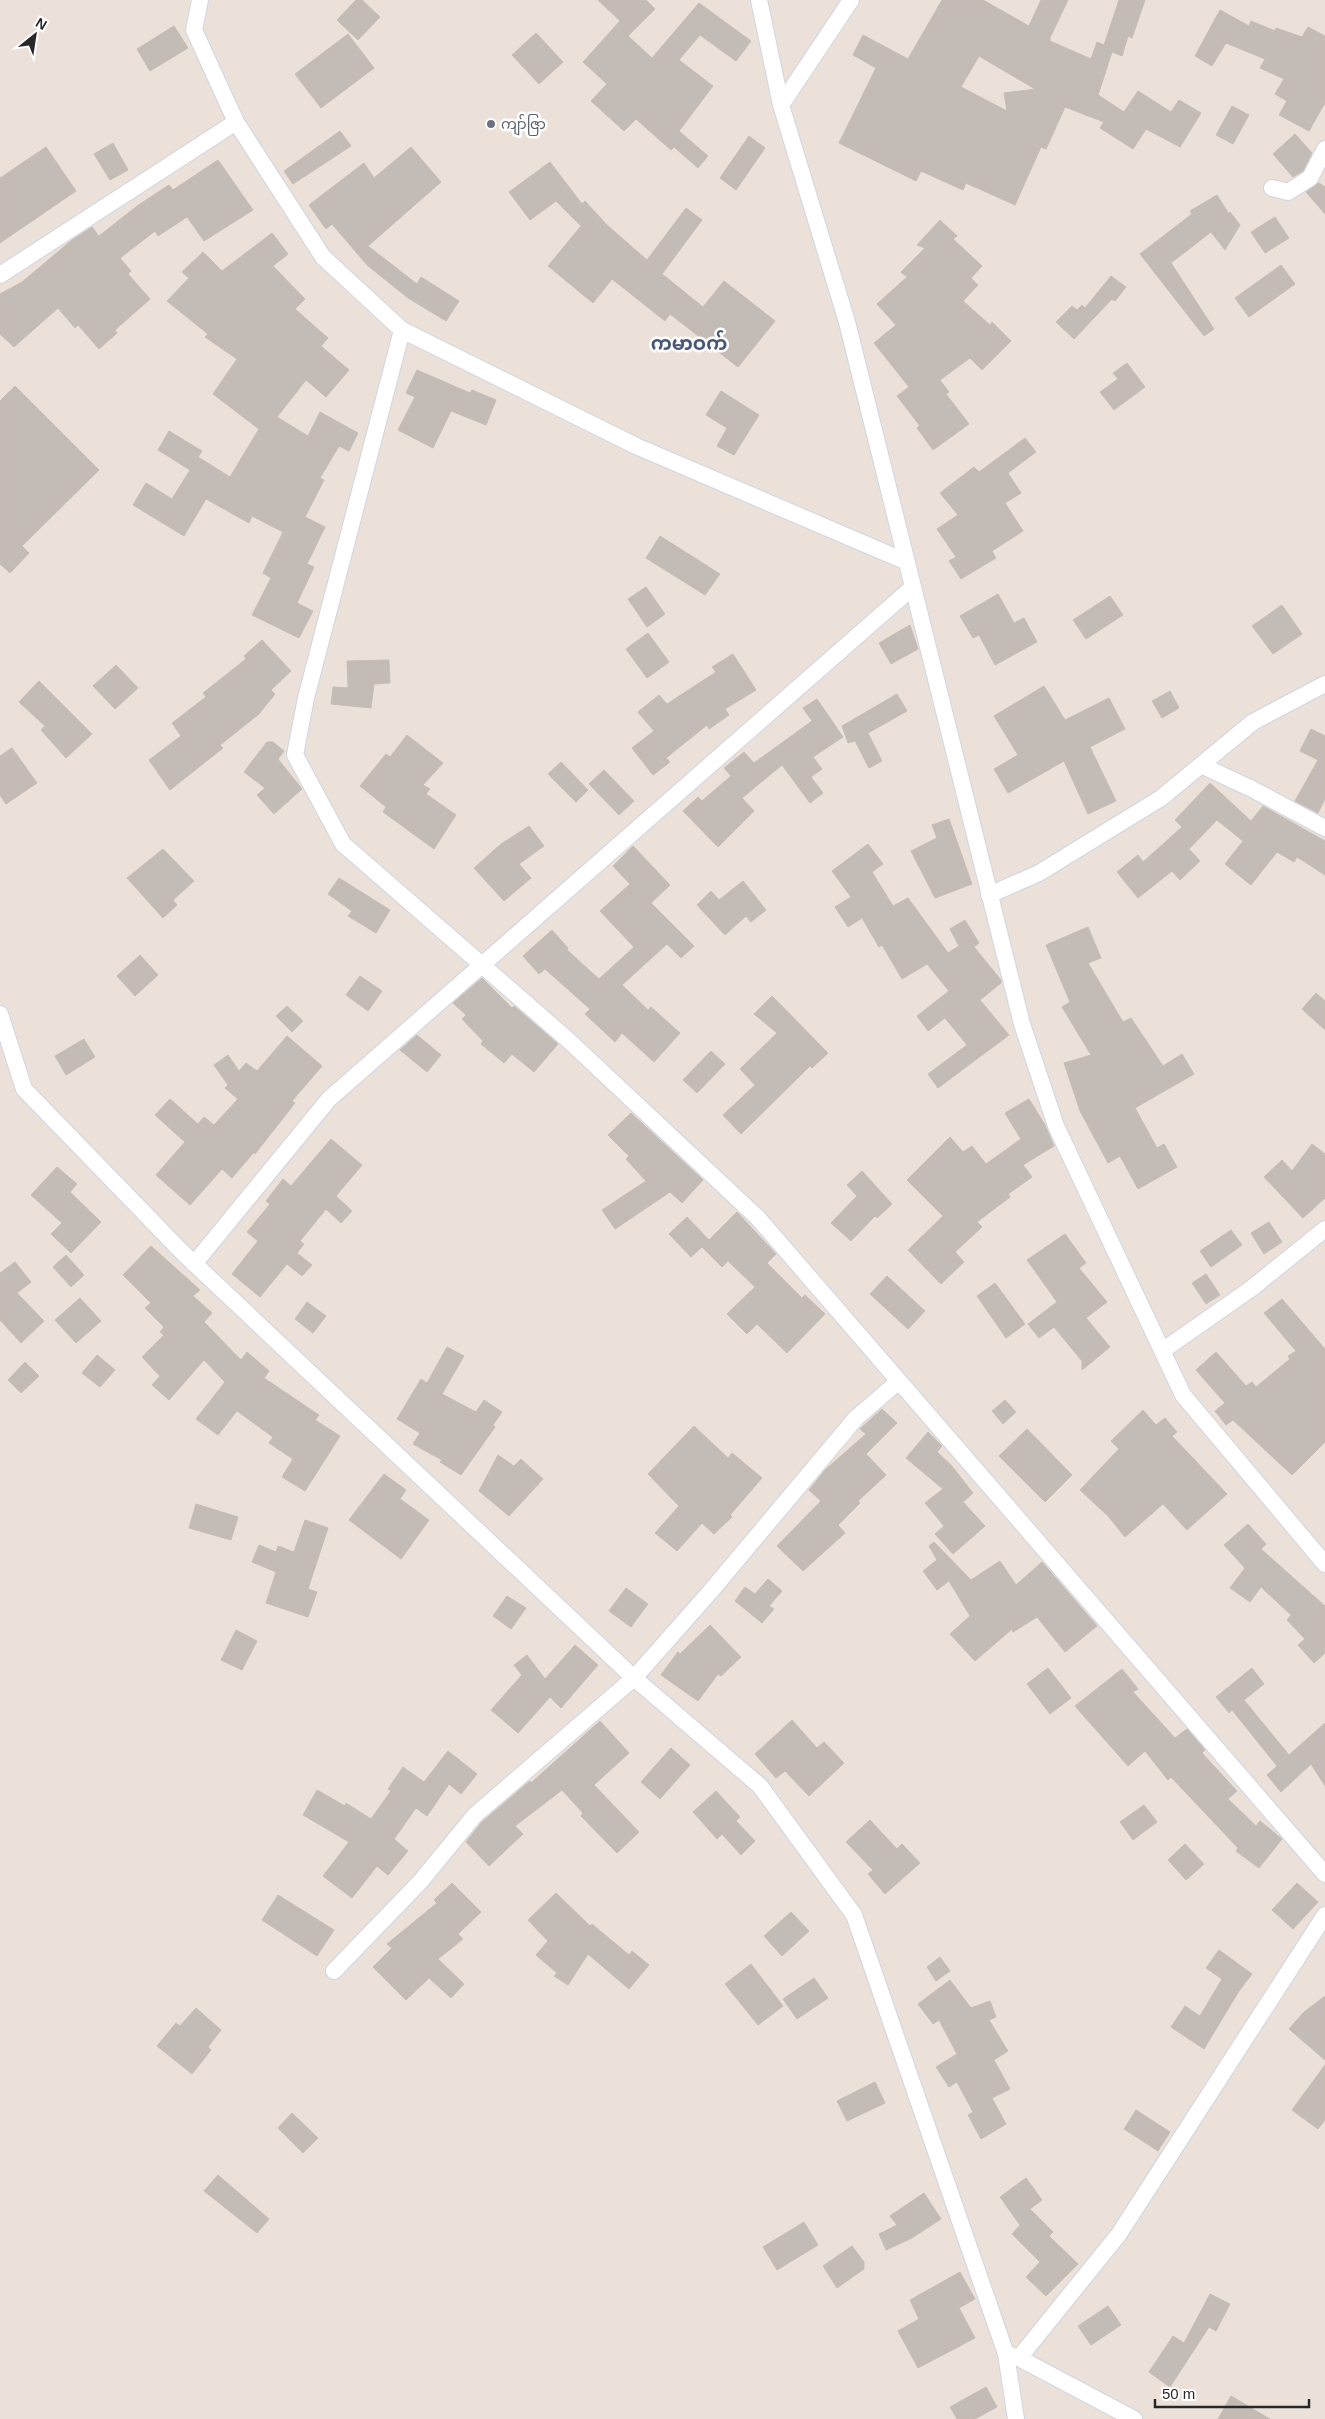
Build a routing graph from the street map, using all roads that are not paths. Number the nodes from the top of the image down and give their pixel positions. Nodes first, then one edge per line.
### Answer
1 (200, 0) edge
2 (759, 0) edge
3 (851, 0) edge
4 (781, 105) junction
5 (236, 122) junction
6 (1325, 149) edge
7 (1272, 188) dead end
8 (0, 275) edge
9 (402, 330) junction
10 (907, 562) junction
11 (913, 587) junction
12 (1325, 684) edge
13 (1201, 765) junction
14 (1325, 828) edge
15 (989, 895) junction
16 (483, 965) junction
17 (0, 1014) edge
18 (1324, 1232) edge
19 (194, 1264) junction
20 (1162, 1351) junction
21 (899, 1381) junction
22 (1325, 1564) edge
23 (634, 1678) junction
24 (1325, 1874) edge
25 (1325, 1915) edge
26 (334, 1971) dead end
27 (1013, 2356) junction
28 (1016, 2419) edge
29 (1134, 2419) edge

1 - 5 street
2 - 4 street
3 - 4 street
4 - 10 street
5 - 8 street
5 - 9 street
6 - 7 street
9 - 10 street
9 - 16 street
10 - 11 street
11 - 15 street
11 - 16 street
12 - 13 street
13 - 14 street
13 - 15 street
15 - 20 street
16 - 19 street
16 - 21 street
17 - 19 street
18 - 20 street
19 - 23 street
20 - 22 street
21 - 23 street
21 - 24 street
23 - 26 street
23 - 27 street
25 - 27 street
27 - 28 street
27 - 29 street

